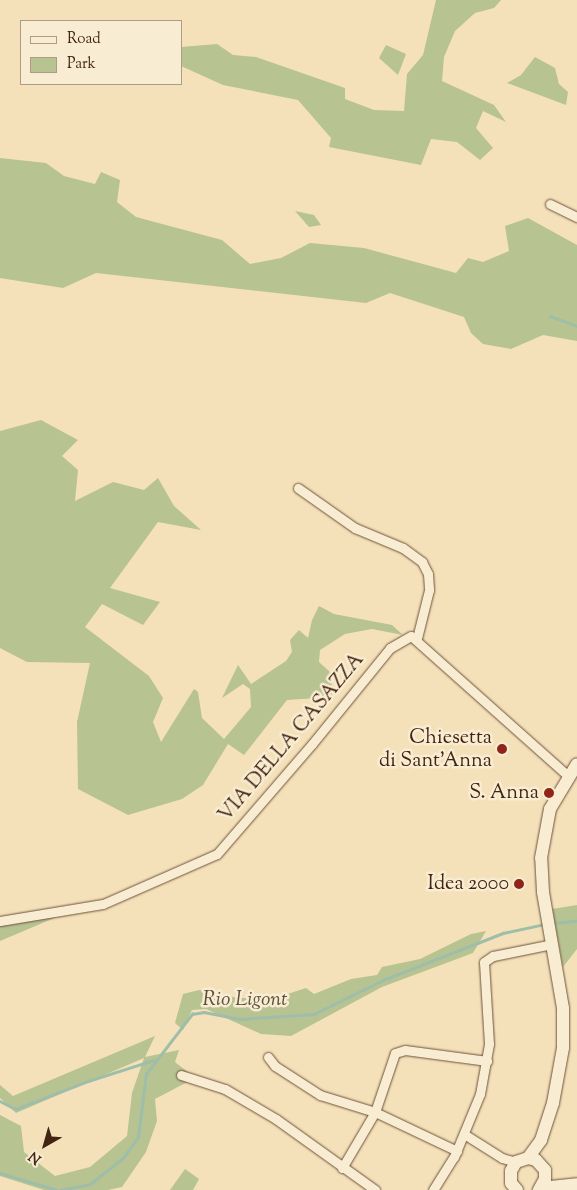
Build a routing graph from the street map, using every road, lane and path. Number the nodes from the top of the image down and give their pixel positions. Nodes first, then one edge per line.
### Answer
1 (550, 204) dead end
2 (577, 217) edge
3 (298, 488) dead end
4 (417, 638) junction
5 (577, 764) edge
6 (568, 776) junction
7 (0, 921) edge
8 (552, 944) junction
9 (268, 1057) dead end
10 (487, 1061) junction
11 (181, 1075) dead end
12 (375, 1112) junction
13 (464, 1134) junction
14 (541, 1140) junction
15 (456, 1151) junction
16 (518, 1164) junction
17 (342, 1168) junction
18 (543, 1169) junction
19 (577, 1184) edge
20 (561, 1188) edge
21 (514, 1189) edge
22 (540, 1189) edge
23 (375, 1190) edge
24 (433, 1190) edge

1 - 2 street
3 - 4 street
4 - 6 street
4 - 7 street, VIA DELLA CASAZZA
5 - 6 main road
6 - 8 main road
8 - 10 street
8 - 14 main road
9 - 12 street
10 - 12 street
10 - 13 street
11 - 17 street
12 - 15 street
12 - 17 street
13 - 15 street
13 - 16 street
14 - 16 main road
14 - 18 main road
15 - 24 street
16 - 18 main road
16 - 21 main road
17 - 23 street
18 - 19 main road
18 - 22 main road
19 - 20 main road
20 - 22 main road

